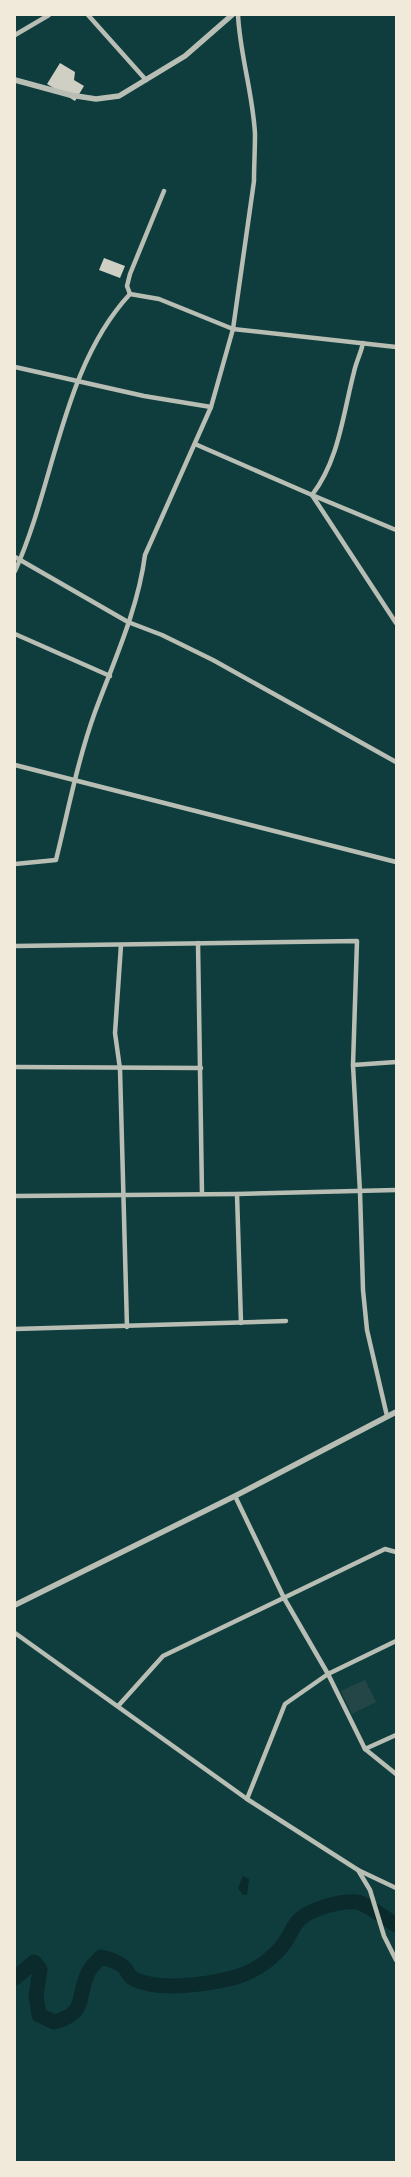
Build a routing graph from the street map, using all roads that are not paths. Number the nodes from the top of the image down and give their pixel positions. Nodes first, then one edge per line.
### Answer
1 (49, 15) edge
2 (88, 15) edge
3 (232, 15) edge
4 (238, 15) edge
5 (15, 35) edge
6 (15, 80) edge
7 (146, 80) junction
8 (164, 191) dead end
9 (130, 294) junction
10 (233, 329) junction
11 (363, 343) junction
12 (396, 347) edge
13 (15, 367) edge
14 (78, 381) junction
15 (211, 407) junction
16 (195, 444) junction
17 (312, 495) junction
18 (396, 530) edge
19 (18, 558) edge
20 (15, 571) edge
21 (128, 622) junction
22 (396, 623) edge
23 (15, 634) edge
24 (110, 676) junction
25 (396, 762) edge
26 (15, 765) edge
27 (76, 781) junction
28 (396, 862) edge
29 (15, 864) edge
30 (198, 943) junction
31 (121, 945) junction
32 (15, 946) edge
33 (396, 1062) edge
34 (353, 1065) junction
35 (15, 1067) edge
36 (201, 1068) junction
37 (120, 1069) junction
38 (396, 1190) edge
39 (360, 1192) junction
40 (202, 1194) junction
41 (237, 1194) junction
42 (15, 1196) edge
43 (123, 1196) junction
44 (286, 1321) dead end
45 (241, 1322) junction
46 (128, 1327) junction
47 (15, 1329) edge
48 (396, 1412) edge
49 (387, 1416) junction
50 (235, 1496) junction
51 (396, 1552) edge
52 (284, 1598) junction
53 (15, 1605) edge
54 (15, 1632) edge
55 (396, 1642) edge
56 (328, 1674) junction
57 (119, 1705) junction
58 (396, 1735) edge
59 (365, 1749) junction
60 (396, 1774) edge
61 (247, 1799) junction
62 (358, 1870) junction
63 (396, 1888) edge
64 (396, 1960) edge

1 - 5 street
2 - 7 street
3 - 7 street
4 - 10 street
6 - 7 street
8 - 9 street
9 - 10 street
9 - 14 street
10 - 11 street
10 - 15 street
11 - 12 street
11 - 17 street
13 - 14 street
14 - 15 street
14 - 19 street
15 - 16 street
16 - 17 street
16 - 21 street
17 - 18 street
17 - 22 street
19 - 20 street
19 - 21 street
21 - 24 street
21 - 25 street
23 - 24 street
24 - 27 street
26 - 27 street
27 - 28 street
27 - 29 street
30 - 31 street
30 - 34 street
30 - 36 street
31 - 32 street
31 - 37 street
33 - 34 street
34 - 39 street
35 - 37 street
36 - 37 street
36 - 40 street
37 - 43 street
38 - 39 street
39 - 41 street
39 - 49 street
40 - 41 street
40 - 43 street
41 - 45 street
42 - 43 street
43 - 46 street
44 - 45 street
45 - 46 street
46 - 47 street
48 - 49 street
49 - 50 street
50 - 52 street
50 - 53 street
51 - 52 street
52 - 56 street
52 - 57 street
54 - 57 street
55 - 56 street
56 - 59 street
56 - 61 street
57 - 61 street
58 - 59 street
59 - 60 street
61 - 62 street
62 - 63 street
62 - 64 street

